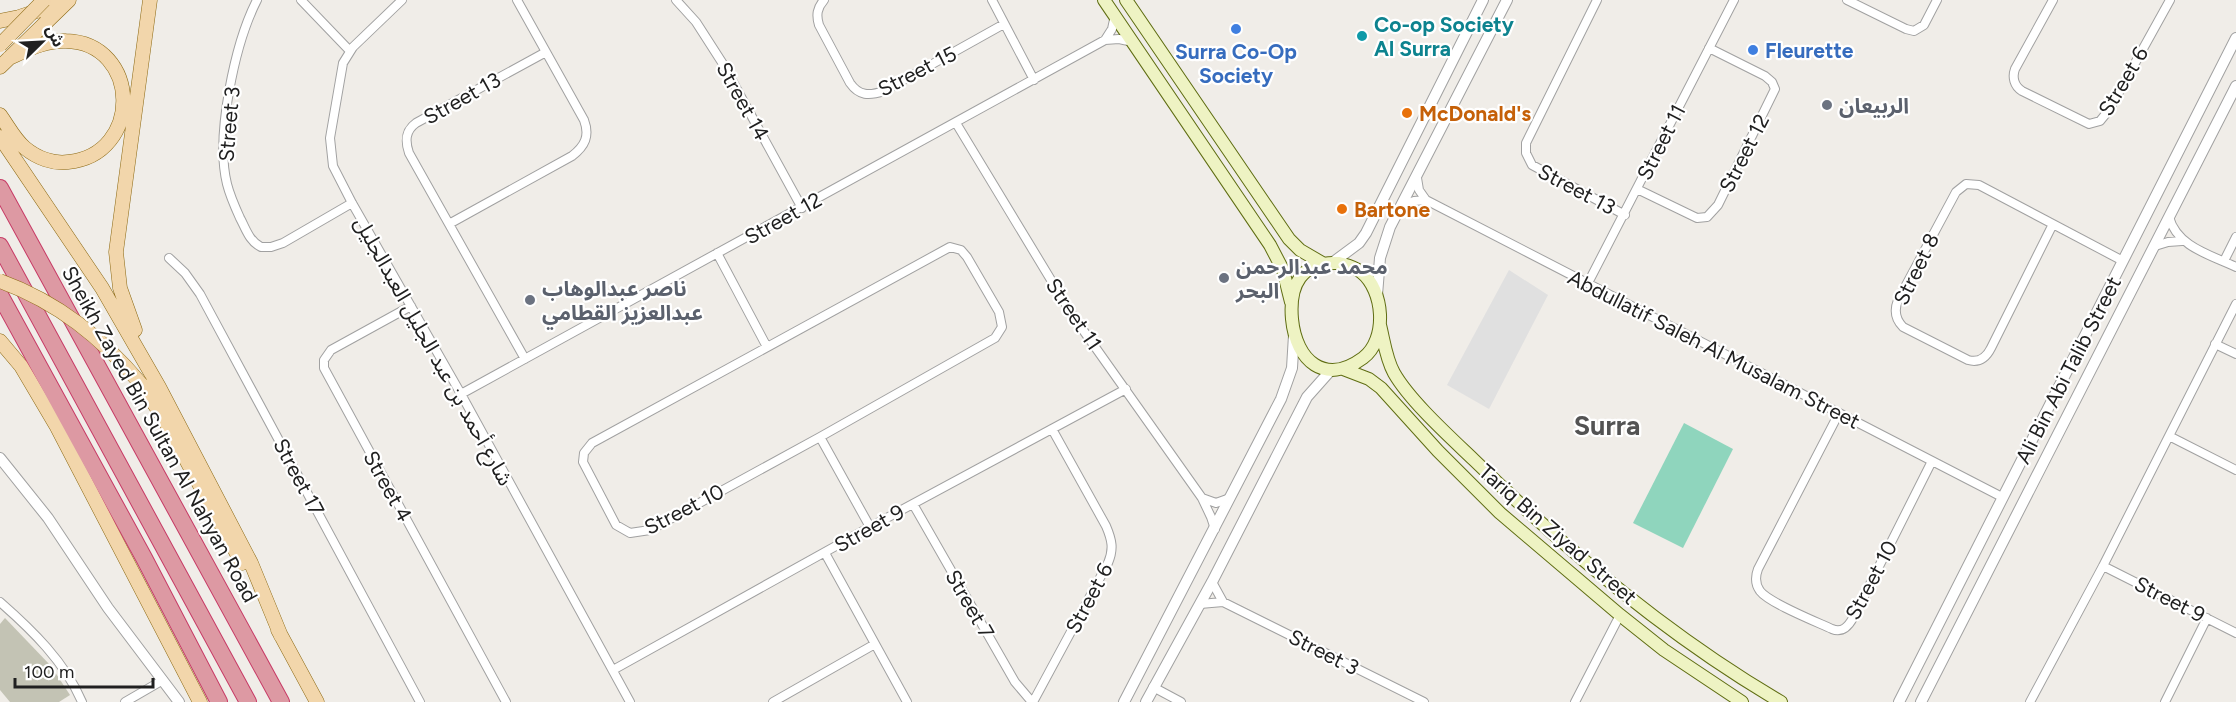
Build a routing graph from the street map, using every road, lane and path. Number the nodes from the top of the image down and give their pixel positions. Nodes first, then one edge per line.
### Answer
1 (45, 0) edge
2 (68, 0) edge
3 (150, 0) edge
4 (257, 0) edge
5 (301, 0) edge
6 (402, 0) edge
7 (518, 0) edge
8 (676, 0) edge
9 (824, 0) edge
10 (992, 0) edge
11 (1104, 0) edge
12 (1126, 0) edge
13 (1483, 0) edge
14 (1507, 0) edge
15 (1597, 0) edge
16 (1734, 0) edge
17 (1847, 0) edge
18 (1937, 0) edge
19 (2053, 0) edge
20 (2170, 0) edge
21 (1115, 15) junction
22 (0, 21) edge
23 (1004, 24) junction
24 (2236, 38) edge
25 (1105, 40) junction
26 (1133, 42) junction
27 (0, 45) edge
28 (1710, 48) junction
29 (350, 51) junction
30 (546, 52) junction
31 (5, 62) edge
32 (1034, 80) junction
33 (2236, 86) edge
34 (0, 115) edge
35 (956, 123) junction
36 (0, 137) edge
37 (1417, 178) junction
38 (0, 188) edge
39 (1638, 189) junction
40 (1426, 200) junction
41 (352, 203) junction
42 (1402, 205) junction
43 (802, 208) junction
44 (1625, 214) junction
45 (2169, 218) junction
46 (449, 224) junction
47 (2053, 224) junction
48 (2236, 237) edge
49 (2182, 241) junction
50 (0, 246) edge
51 (2155, 246) junction
52 (717, 254) junction
53 (169, 258) dead end
54 (2123, 261) junction
55 (2224, 261) junction
56 (1328, 263) junction
57 (2236, 267) edge
58 (0, 281) edge
59 (1588, 284) junction
60 (0, 295) edge
61 (1377, 296) junction
62 (1291, 302) junction
63 (2236, 304) edge
64 (411, 306) junction
65 (1380, 325) junction
66 (1294, 335) junction
67 (0, 341) edge
68 (2082, 343) junction
69 (2215, 344) junction
70 (767, 347) junction
71 (2102, 351) junction
72 (2236, 354) edge
73 (525, 359) junction
74 (2068, 369) junction
75 (1337, 370) junction
76 (2086, 380) junction
77 (159, 387) junction
78 (1126, 389) junction
79 (461, 394) junction
80 (1839, 413) junction
81 (1052, 429) junction
82 (2169, 436) junction
83 (820, 438) junction
84 (1258, 444) junction
85 (1277, 454) junction
86 (0, 458) edge
87 (1932, 461) junction
88 (2236, 470) edge
89 (2002, 497) junction
90 (1202, 498) junction
91 (1230, 498) junction
92 (913, 504) junction
93 (870, 527) junction
94 (1215, 529) junction
95 (825, 552) junction
96 (2103, 566) junction
97 (1212, 582) junction
98 (0, 602) edge
99 (1223, 603) junction
100 (1200, 604) junction
101 (1620, 615) junction
102 (2206, 618) junction
103 (2236, 633) edge
104 (282, 636) junction
105 (875, 644) junction
106 (1698, 649) junction
107 (1686, 666) junction
108 (1724, 667) junction
109 (613, 670) junction
110 (1914, 672) junction
111 (164, 680) junction
112 (1712, 683) junction
113 (1931, 683) junction
114 (1153, 687) junction
115 (82, 702) edge
116 (125, 702) edge
117 (179, 702) edge
118 (200, 702) edge
119 (219, 702) edge
120 (248, 702) edge
121 (280, 702) edge
122 (317, 702) edge
123 (420, 702) edge
124 (506, 702) edge
125 (630, 702) edge
126 (773, 702) edge
127 (907, 702) edge
128 (1032, 702) edge
129 (1124, 702) edge
130 (1146, 702) edge
131 (1181, 702) edge
132 (1424, 702) edge
133 (1575, 702) edge
134 (1742, 702) edge
135 (1781, 702) edge
136 (1899, 702) edge
137 (1921, 702) edge
138 (2030, 702) edge
139 (2165, 702) edge

1 - 27 main road, bridge
2 - 22 main road
2 - 31 main road
3 - 77 main road
4 - 41 street, Street 3
5 - 29 street
6 - 29 street, شارع أحمد بن عبد الجليل العبدالجليل
7 - 30 street
8 - 43 street, Street 14
9 - 23 street, Street 15
10 - 23 street
11 - 21 main road
12 - 56 main road
13 - 56 street
14 - 37 street
15 - 44 street, Street 13
16 - 28 street, Street 11
17 - 18 street
19 - 20 street, Street 6
21 - 25 street
21 - 26 main road
23 - 32 street
24 - 54 street, Ali Bin Abi Talib Street
25 - 26 street
25 - 32 street, Street 12
26 - 62 main road
28 - 39 street, Street 11
28 - 39 street, Street 12
29 - 41 street, شارع أحمد بن عبد الجليل العبدالجليل
30 - 46 street
30 - 46 street, Street 13
31 - 34 main road
32 - 35 street, Street 12
33 - 45 street, Ali Bin Abi Talib Street
35 - 43 street, Street 12
35 - 78 street, Street 11
36 - 77 main road
37 - 40 street
37 - 42 street
38 - 121 highway, Sheikh Zayed Bin Sultan Al Nahyan Road
39 - 44 street, Street 11
40 - 42 street
40 - 59 street, Abdullatif Saleh Al Musalam Street
41 - 64 street, شارع أحمد بن عبد الجليل العبدالجليل
42 - 61 street
43 - 52 street, Street 12
44 - 59 street, Street 11
45 - 49 street
45 - 51 street, Ali Bin Abi Talib Street
46 - 73 street, Street 13
47 - 47 street, Street 8
47 - 54 street, Street 8
48 - 55 street
49 - 51 street
49 - 55 street
50 - 120 highway
51 - 71 street, Ali Bin Abi Talib Street
52 - 70 street
52 - 73 street, Street 12
53 - 123 street, Street 17
54 - 68 street, Ali Bin Abi Talib Street
55 - 57 street
56 - 61 main road
56 - 62 main road
58 - 104 main road, bridge
59 - 80 street, Abdullatif Saleh Al Musalam Street
60 - 119 highway
61 - 65 main road
62 - 66 main road
63 - 69 street
64 - 79 street, شارع أحمد بن عبد الجليل العبدالجليل
64 - 124 street, Street 4
65 - 75 main road
65 - 106 main road, Tariq Bin Ziyad Street
66 - 75 main road
66 - 84 street
67 - 118 main road
68 - 71 street
68 - 74 street, Ali Bin Abi Talib Street
69 - 72 street
69 - 82 street
70 - 83 street, Street 10
70 - 83 street, Street 10
71 - 76 street, Ali Bin Abi Talib Street
73 - 79 street, Street 12
74 - 76 street
74 - 89 street, Ali Bin Abi Talib Street
75 - 85 street
75 - 101 main road, Tariq Bin Ziyad Street
76 - 113 street, Ali Bin Abi Talib Street
77 - 104 main road
78 - 81 street, Street 9
78 - 90 street, Street 11
79 - 109 street, شارع أحمد بن عبد الجليل العبدالجليل
80 - 87 street, Abdullatif Saleh Al Musalam Street
80 - 87 street, Street 10
81 - 92 street, Street 9
81 - 128 street, Street 6
82 - 88 street
82 - 96 street
83 - 93 street
84 - 85 street
84 - 91 street
85 - 97 street
86 - 111 street
87 - 89 street, Abdullatif Saleh Al Musalam Street
89 - 110 street, Ali Bin Abi Talib Street
90 - 91 street
90 - 94 street, Street 11
91 - 94 street
92 - 93 street, Street 9
92 - 128 street, Street 7
93 - 95 street, Street 9
94 - 129 street
95 - 105 street
95 - 109 street, Street 9
96 - 102 street, Street 9
96 - 138 street
97 - 99 street
97 - 100 street
98 - 115 street
99 - 100 street, Street 3
99 - 132 street, Street 3
100 - 114 street
101 - 107 main road, Tariq Bin Ziyad Street
101 - 133 street
102 - 103 street, Street 9
102 - 139 street
104 - 122 main road
105 - 126 street
105 - 127 street
106 - 107 main road
106 - 108 main road, Tariq Bin Ziyad Street
107 - 112 main road, Tariq Bin Ziyad Street
108 - 112 main road
108 - 135 main road, Tariq Bin Ziyad Street
109 - 125 street, شارع أحمد بن عبد الجليل العبدالجليل
110 - 113 street
110 - 136 street, Ali Bin Abi Talib Street
111 - 116 street
111 - 117 street
112 - 134 main road, Tariq Bin Ziyad Street
113 - 137 street, Ali Bin Abi Talib Street
114 - 130 street
114 - 131 street

